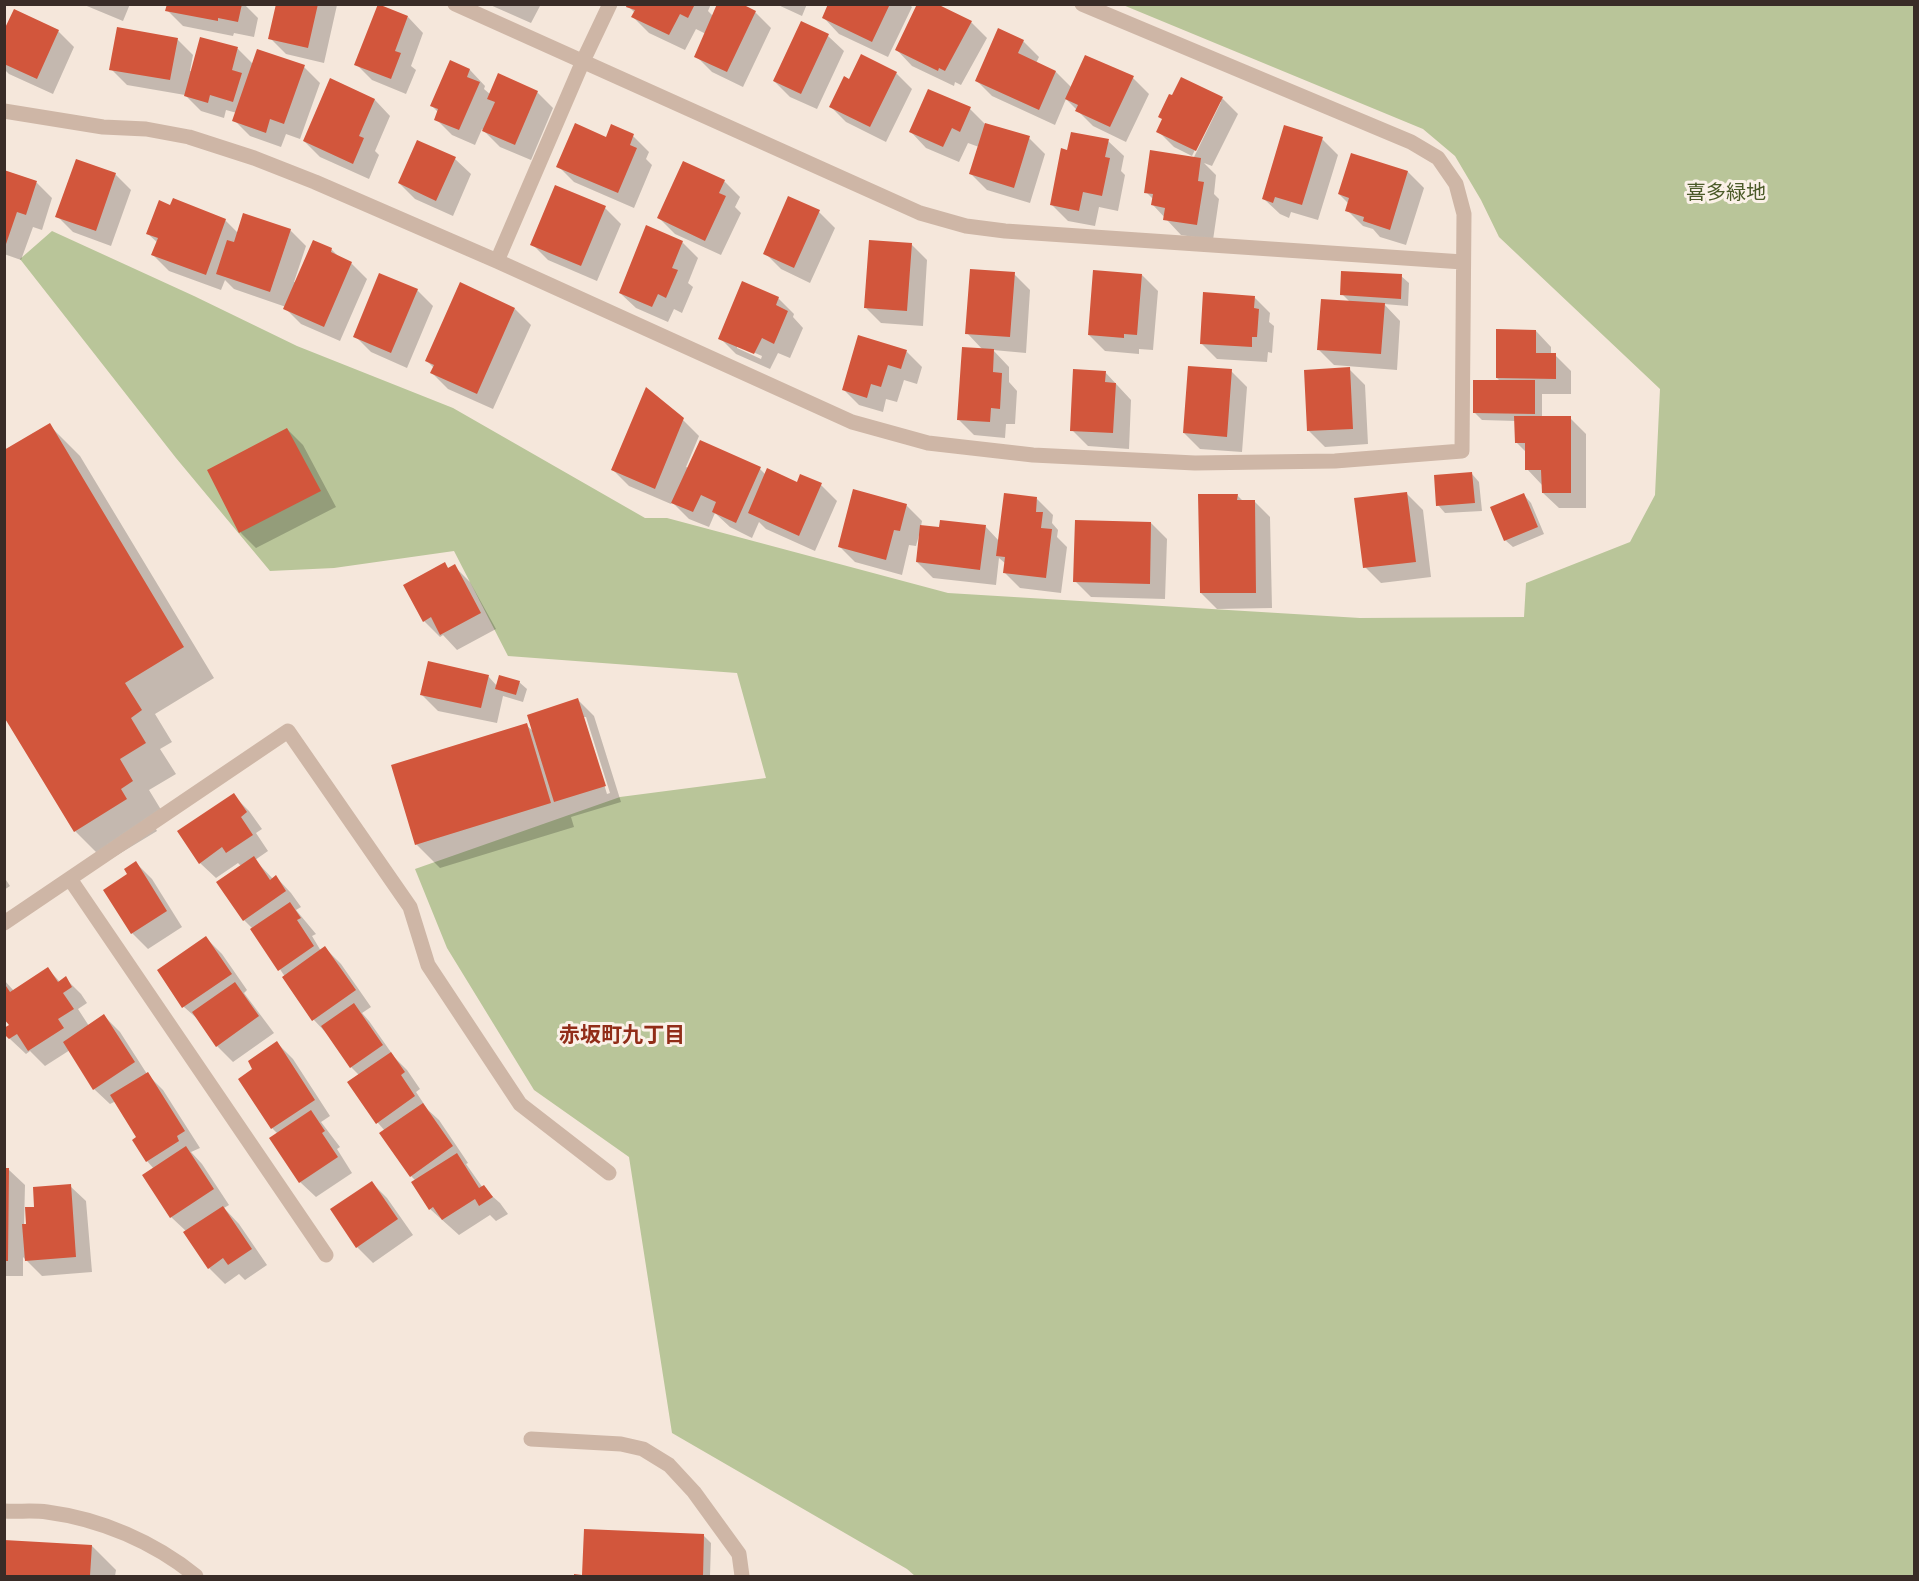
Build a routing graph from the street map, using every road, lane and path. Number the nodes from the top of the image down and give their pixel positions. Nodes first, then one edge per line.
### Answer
1 (455, 4) edge
2 (610, 4) edge
3 (1082, 4) edge
4 (583, 61) junction
5 (4, 111) edge
6 (497, 261) junction
7 (1463, 262) junction
8 (70, 879) junction
9 (4, 923) edge
10 (609, 1173) dead end
11 (326, 1255) dead end
12 (531, 1439) dead end
13 (4, 1511) edge
14 (196, 1576) edge
15 (742, 1576) edge

1 - 4 street
2 - 4 street
3 - 7 street
4 - 6 street
4 - 7 street
5 - 6 street
6 - 7 street
8 - 9 street
8 - 10 street
8 - 11 street
12 - 15 street
13 - 14 street

